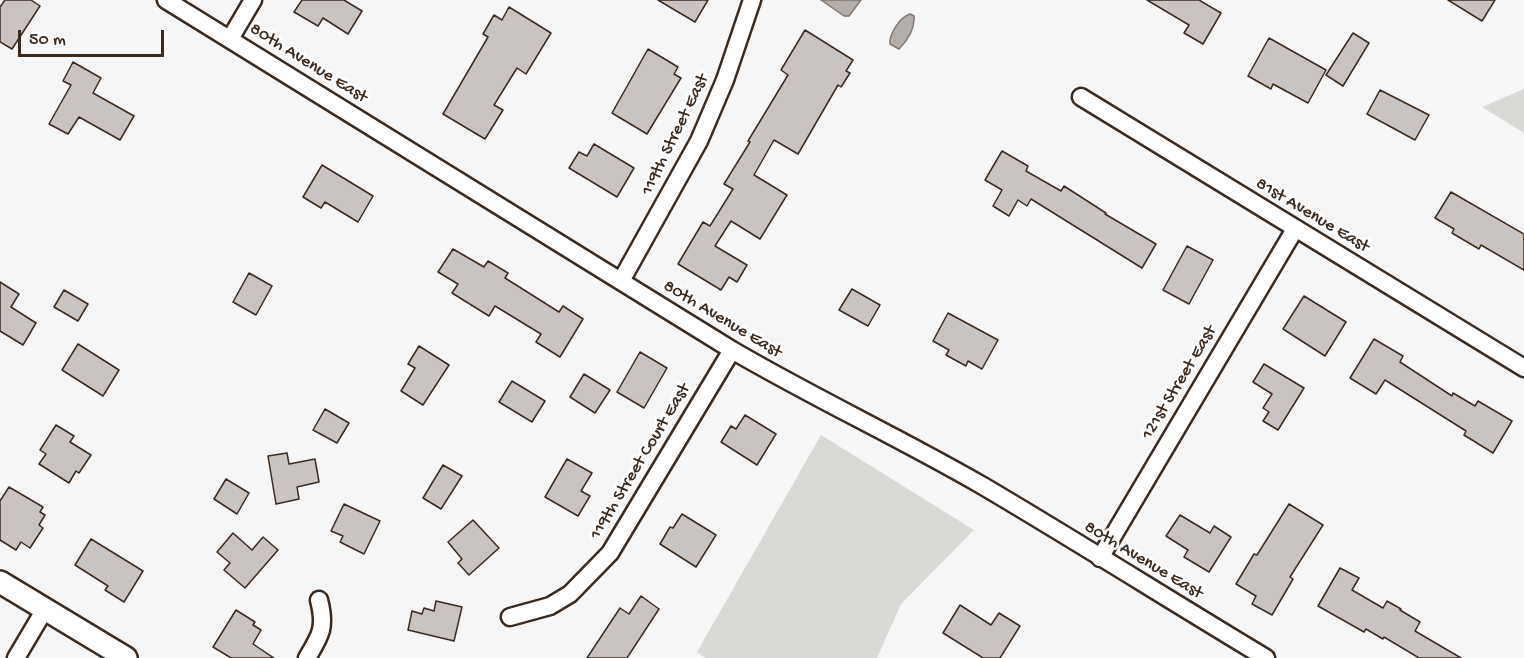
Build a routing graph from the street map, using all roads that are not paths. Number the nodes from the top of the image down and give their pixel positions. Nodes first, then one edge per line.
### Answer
1 (166, 0) edge
2 (253, 0) edge
3 (752, 0) edge
4 (230, 39) junction
5 (1081, 97) dead end
6 (1295, 229) junction
7 (621, 281) junction
8 (732, 350) junction
9 (1524, 368) edge
10 (1100, 558) junction
11 (0, 582) edge
12 (319, 600) dead end
13 (45, 609) junction
14 (510, 617) dead end
15 (16, 658) edge
16 (126, 658) edge
17 (307, 658) edge
18 (1266, 658) edge

1 - 4 street, 80th Avenue East
2 - 4 street
3 - 7 street, 119th Street East
4 - 7 street, 80th Avenue East
5 - 6 street, 81st Avenue East
6 - 9 street, 81st Avenue East
6 - 10 street, 121st Street East
7 - 8 street, 80th Avenue East
8 - 10 street, 80th Avenue East
8 - 14 street, 119th Street Court East
10 - 18 street, 80th Avenue East
11 - 13 street
12 - 17 street
13 - 15 street
13 - 16 street

